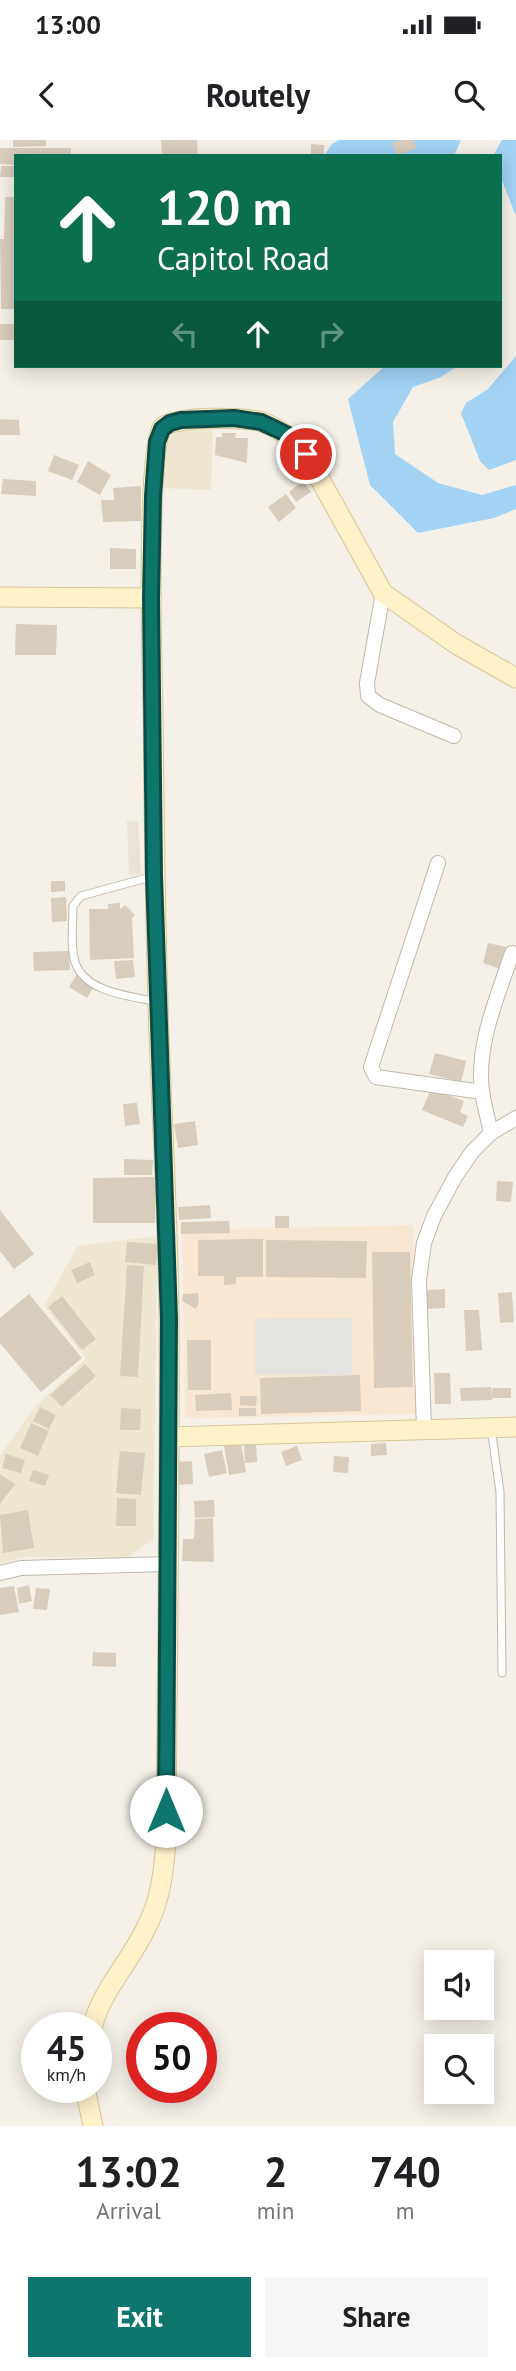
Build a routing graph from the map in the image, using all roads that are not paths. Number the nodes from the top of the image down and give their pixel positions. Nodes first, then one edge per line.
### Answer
1 (383, 593) junction
2 (0, 597) edge
3 (151, 598) junction
4 (516, 678) edge
5 (454, 736) dead end
6 (438, 863) dead end
7 (154, 876) junction
8 (512, 953) dead end
9 (158, 1002) junction
10 (482, 1091) junction
11 (516, 1118) edge
12 (491, 1133) junction
13 (491, 1427) junction
14 (516, 1427) edge
15 (424, 1429) junction
16 (169, 1437) junction
17 (168, 1564) junction
18 (0, 1573) edge
19 (502, 1673) dead end
20 (99, 2012) edge
21 (89, 2103) edge
22 (93, 2126) edge

1 - 3 main road
1 - 4 main road
1 - 5 street
2 - 3 main road
3 - 7 main road
6 - 10 street
7 - 9 main road
7 - 9 lane
8 - 10 street
9 - 16 main road
10 - 12 street
11 - 12 street
12 - 15 street
13 - 14 main road
13 - 15 main road
13 - 19 lane
15 - 16 main road
16 - 17 main road
17 - 18 street
17 - 20 main road
21 - 22 main road

